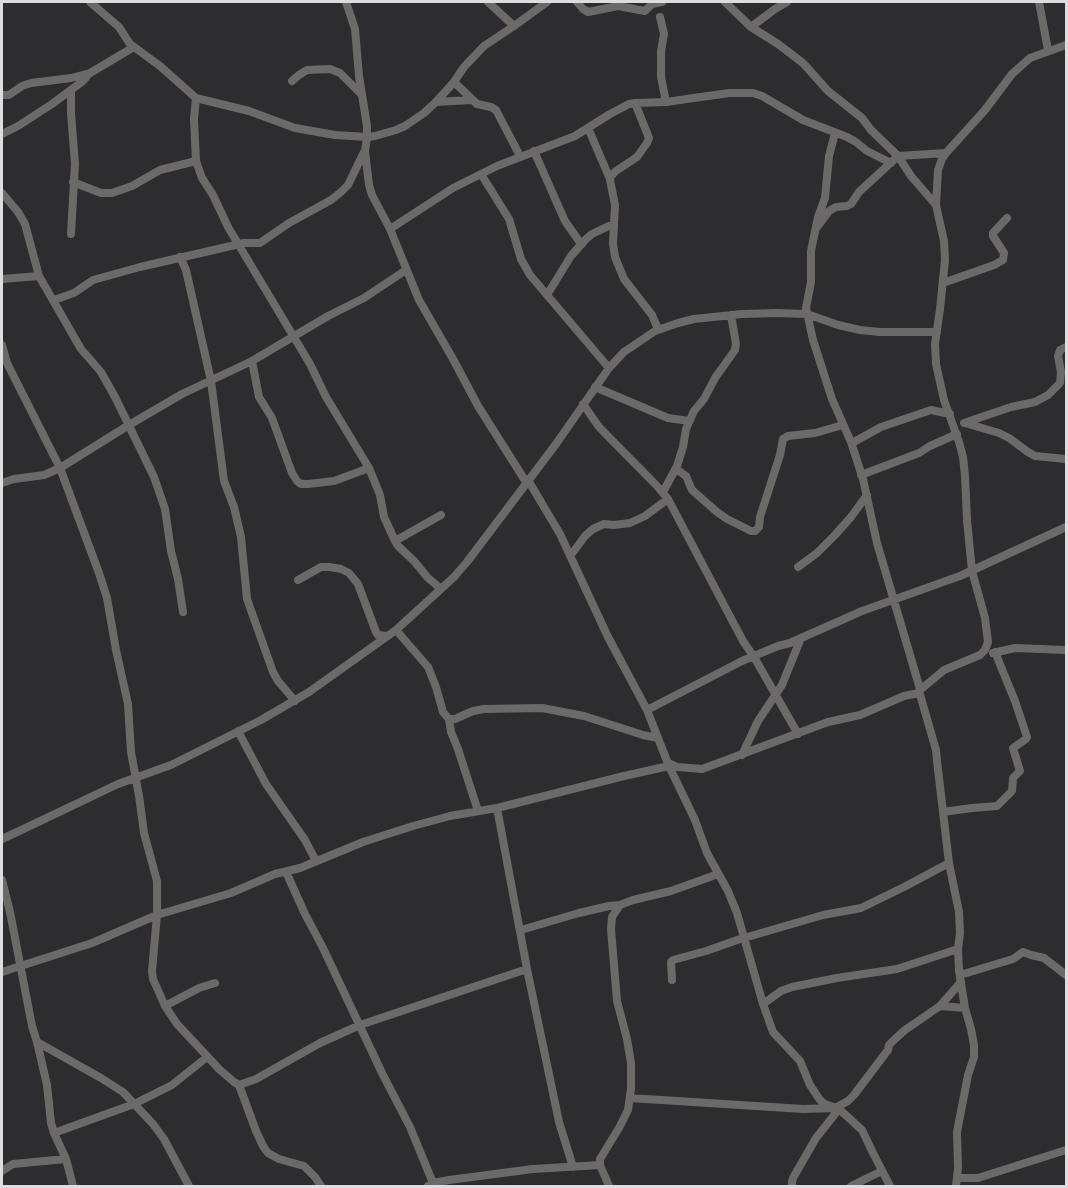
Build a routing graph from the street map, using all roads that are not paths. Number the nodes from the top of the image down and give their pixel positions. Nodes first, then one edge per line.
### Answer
1 (90, 2) edge
2 (346, 2) edge
3 (488, 2) edge
4 (528, 2) edge
5 (547, 2) edge
6 (577, 2) edge
7 (662, 2) edge
8 (725, 2) edge
9 (787, 2) edge
10 (1039, 2) edge
11 (532, 12) junction
12 (660, 17) dead end
13 (514, 26) junction
14 (751, 27) junction
15 (1066, 45) edge
16 (134, 47) junction
17 (1048, 50) junction
18 (90, 73) junction
19 (292, 81) dead end
20 (454, 82) junction
21 (71, 90) junction
22 (2, 95) edge
23 (362, 96) junction
24 (196, 98) junction
25 (472, 100) junction
26 (436, 102) junction
27 (666, 102) junction
28 (635, 103) junction
29 (588, 128) junction
30 (835, 133) junction
31 (2, 134) edge
32 (367, 137) junction
33 (365, 151) junction
34 (534, 151) junction
35 (946, 153) junction
36 (520, 156) junction
37 (898, 156) junction
38 (196, 160) junction
39 (891, 163) junction
40 (481, 174) junction
41 (610, 179) junction
42 (73, 182) junction
43 (2, 193) edge
44 (936, 205) junction
45 (1007, 218) dead end
46 (613, 224) junction
47 (390, 229) junction
48 (814, 230) junction
49 (71, 234) dead end
50 (239, 244) junction
51 (581, 244) junction
52 (180, 257) junction
53 (406, 270) junction
54 (39, 276) junction
55 (2, 279) edge
56 (944, 283) junction
57 (548, 295) junction
58 (54, 300) junction
59 (807, 314) junction
60 (731, 315) junction
61 (658, 329) junction
62 (937, 332) junction
63 (293, 336) junction
64 (2, 345) edge
65 (1066, 347) edge
66 (252, 361) junction
67 (609, 368) junction
68 (211, 381) junction
69 (595, 387) junction
70 (583, 404) junction
71 (951, 417) junction
72 (689, 421) junction
73 (964, 423) junction
74 (129, 425) junction
75 (843, 425) junction
76 (957, 434) junction
77 (852, 443) junction
78 (1066, 459) edge
79 (60, 468) junction
80 (369, 468) junction
81 (676, 468) junction
82 (861, 475) junction
83 (527, 481) junction
84 (2, 483) edge
85 (665, 495) junction
86 (867, 495) junction
87 (441, 515) dead end
88 (1066, 527) edge
89 (395, 541) junction
90 (571, 555) junction
91 (798, 567) dead end
92 (972, 571) junction
93 (298, 580) dead end
94 (440, 588) junction
95 (893, 600) junction
96 (183, 612) dead end
97 (396, 630) junction
98 (387, 636) junction
99 (801, 638) junction
100 (1066, 650) edge
101 (995, 652) junction
102 (980, 655) junction
103 (754, 657) junction
104 (920, 691) junction
105 (776, 695) junction
106 (295, 701) junction
107 (647, 710) junction
108 (449, 719) junction
109 (238, 731) junction
110 (798, 734) junction
111 (658, 738) junction
112 (742, 755) junction
113 (668, 765) junction
114 (136, 778) junction
115 (497, 808) junction
116 (478, 811) junction
117 (943, 812) junction
118 (2, 839) edge
119 (316, 861) junction
120 (949, 862) junction
121 (286, 872) junction
122 (718, 874) junction
123 (2, 880) edge
124 (620, 905) junction
125 (157, 915) junction
126 (521, 930) junction
127 (743, 938) junction
128 (958, 949) junction
129 (21, 965) junction
130 (527, 969) junction
131 (2, 972) edge
132 (1066, 975) edge
133 (960, 979) junction
134 (672, 981) dead end
135 (215, 983) dead end
136 (763, 1004) junction
137 (165, 1006) junction
138 (940, 1006) junction
139 (965, 1008) junction
140 (360, 1026) junction
141 (37, 1042) junction
142 (207, 1057) junction
143 (239, 1085) junction
144 (630, 1098) junction
145 (134, 1104) junction
146 (837, 1108) junction
147 (54, 1133) junction
148 (1066, 1150) edge
149 (66, 1159) junction
150 (600, 1165) junction
151 (573, 1167) junction
152 (2, 1171) edge
153 (882, 1171) junction
154 (957, 1182) edge
155 (431, 1185) edge
156 (73, 1186) edge
157 (189, 1186) edge
158 (321, 1186) edge
159 (609, 1186) edge
160 (792, 1186) edge
161 (851, 1186) edge
162 (890, 1186) edge

1 - 16 street
2 - 23 street
3 - 13 street
4 - 11 street
5 - 11 street
6 - 7 street
8 - 14 street
9 - 14 street
10 - 17 street
11 - 13 street
12 - 27 street
13 - 20 street
14 - 37 street
15 - 17 street
16 - 18 street
16 - 24 street
17 - 35 street
18 - 21 street
18 - 22 street
19 - 23 street
20 - 25 street
20 - 26 street
21 - 31 street
21 - 42 street
23 - 32 street
24 - 32 street
24 - 38 street
25 - 26 street
25 - 36 street
26 - 32 street
27 - 28 street
27 - 30 street
28 - 29 street
28 - 41 street
29 - 34 street
29 - 41 street
30 - 39 street
30 - 48 street
32 - 33 street
33 - 47 street
33 - 50 street
34 - 36 street
34 - 51 street
35 - 37 street
35 - 44 street
36 - 40 street
37 - 39 street
37 - 44 street
38 - 42 street
38 - 50 street
39 - 48 street
40 - 47 street
40 - 57 street
41 - 46 street
42 - 49 street
43 - 54 street
44 - 56 street
45 - 56 street
46 - 51 street
46 - 61 street
47 - 53 street
48 - 59 street
50 - 52 street
50 - 63 street
51 - 57 street
52 - 58 street
52 - 68 street
53 - 63 street
53 - 83 street
54 - 55 street
54 - 58 street
56 - 62 street
57 - 67 street
58 - 74 street
59 - 60 street
59 - 62 street
59 - 75 street
60 - 61 street
60 - 72 street
61 - 67 street
62 - 71 street
63 - 66 street
63 - 80 street
64 - 79 street
65 - 73 street
66 - 68 street
66 - 80 street
67 - 69 street
68 - 74 street
68 - 106 street
69 - 70 street
69 - 72 street
70 - 83 street
70 - 85 street
71 - 73 street
71 - 76 street
71 - 77 street
72 - 81 street
73 - 78 street
74 - 79 street
74 - 96 street
75 - 77 street
75 - 81 street
76 - 82 street
76 - 92 street
77 - 82 street
79 - 84 street
79 - 114 street
80 - 89 street
81 - 85 street
82 - 86 street
83 - 90 street
83 - 94 street
85 - 90 street
85 - 103 street
86 - 91 street
86 - 95 street
87 - 89 street
88 - 92 street
89 - 94 street
90 - 107 street
92 - 95 street
92 - 102 street
93 - 98 street
94 - 97 street
95 - 99 street
95 - 104 street
97 - 98 street
97 - 108 street
98 - 106 street
99 - 103 street
99 - 105 street
100 - 101 street
101 - 102 street
101 - 117 street
102 - 104 street
103 - 105 street
103 - 107 street
104 - 110 street
104 - 117 street
105 - 110 street
105 - 112 street
106 - 109 street
107 - 111 street
108 - 111 street
108 - 116 street
109 - 114 street
109 - 119 street
110 - 112 street
111 - 113 street
112 - 113 street
113 - 115 street
113 - 122 street
114 - 118 street
114 - 125 street
115 - 116 street
115 - 126 street
116 - 119 street
117 - 120 street
119 - 121 street
120 - 127 street
120 - 128 street
121 - 125 street
121 - 140 street
122 - 124 street
122 - 127 street
123 - 129 street
124 - 126 street
124 - 144 street
125 - 129 street
125 - 137 street
126 - 130 street
127 - 134 street
127 - 136 street
128 - 133 street
128 - 136 street
129 - 131 street
129 - 141 street
130 - 140 street
130 - 151 street
132 - 133 street
133 - 138 street
133 - 139 street
135 - 137 street
136 - 146 street
137 - 142 street
138 - 139 street
138 - 146 street
139 - 154 street
140 - 143 street
140 - 155 street
141 - 145 street
141 - 147 street
142 - 143 street
142 - 145 street
143 - 158 street
144 - 146 street
144 - 150 street
145 - 147 street
145 - 157 street
146 - 153 street
146 - 160 street
147 - 149 street
148 - 154 street
149 - 152 street
149 - 156 street
150 - 151 street
150 - 159 street
151 - 155 street
153 - 161 street
153 - 162 street

